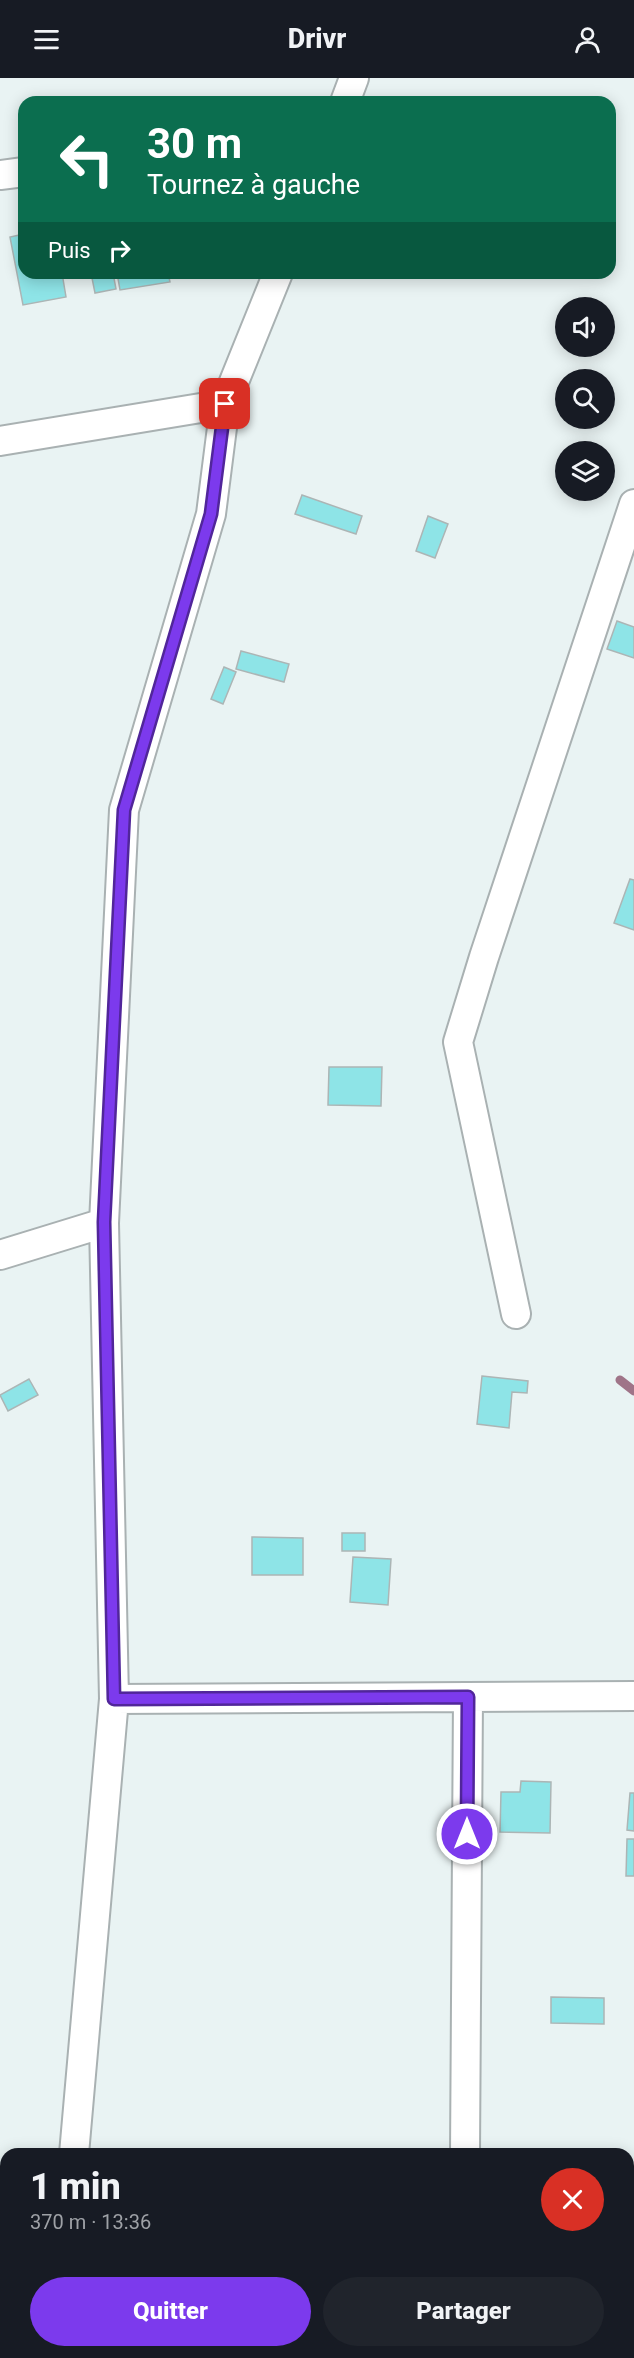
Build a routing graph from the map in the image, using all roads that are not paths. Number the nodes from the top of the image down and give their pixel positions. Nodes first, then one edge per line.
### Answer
1 (354, 78) edge
2 (347, 96) edge
3 (18, 173) edge
4 (0, 175) edge
5 (276, 279) edge
6 (225, 404) junction
7 (0, 441) edge
8 (634, 504) edge
9 (104, 1222) junction
10 (0, 1254) edge
11 (516, 1314) dead end
12 (634, 1696) edge
13 (468, 1697) junction
14 (114, 1699) junction
15 (75, 2148) edge
16 (465, 2148) edge

1 - 2 street
3 - 4 street
5 - 6 street
6 - 7 street
6 - 9 street
8 - 11 street
9 - 10 street
9 - 14 street
12 - 13 street
13 - 14 street
13 - 16 street
14 - 15 street

